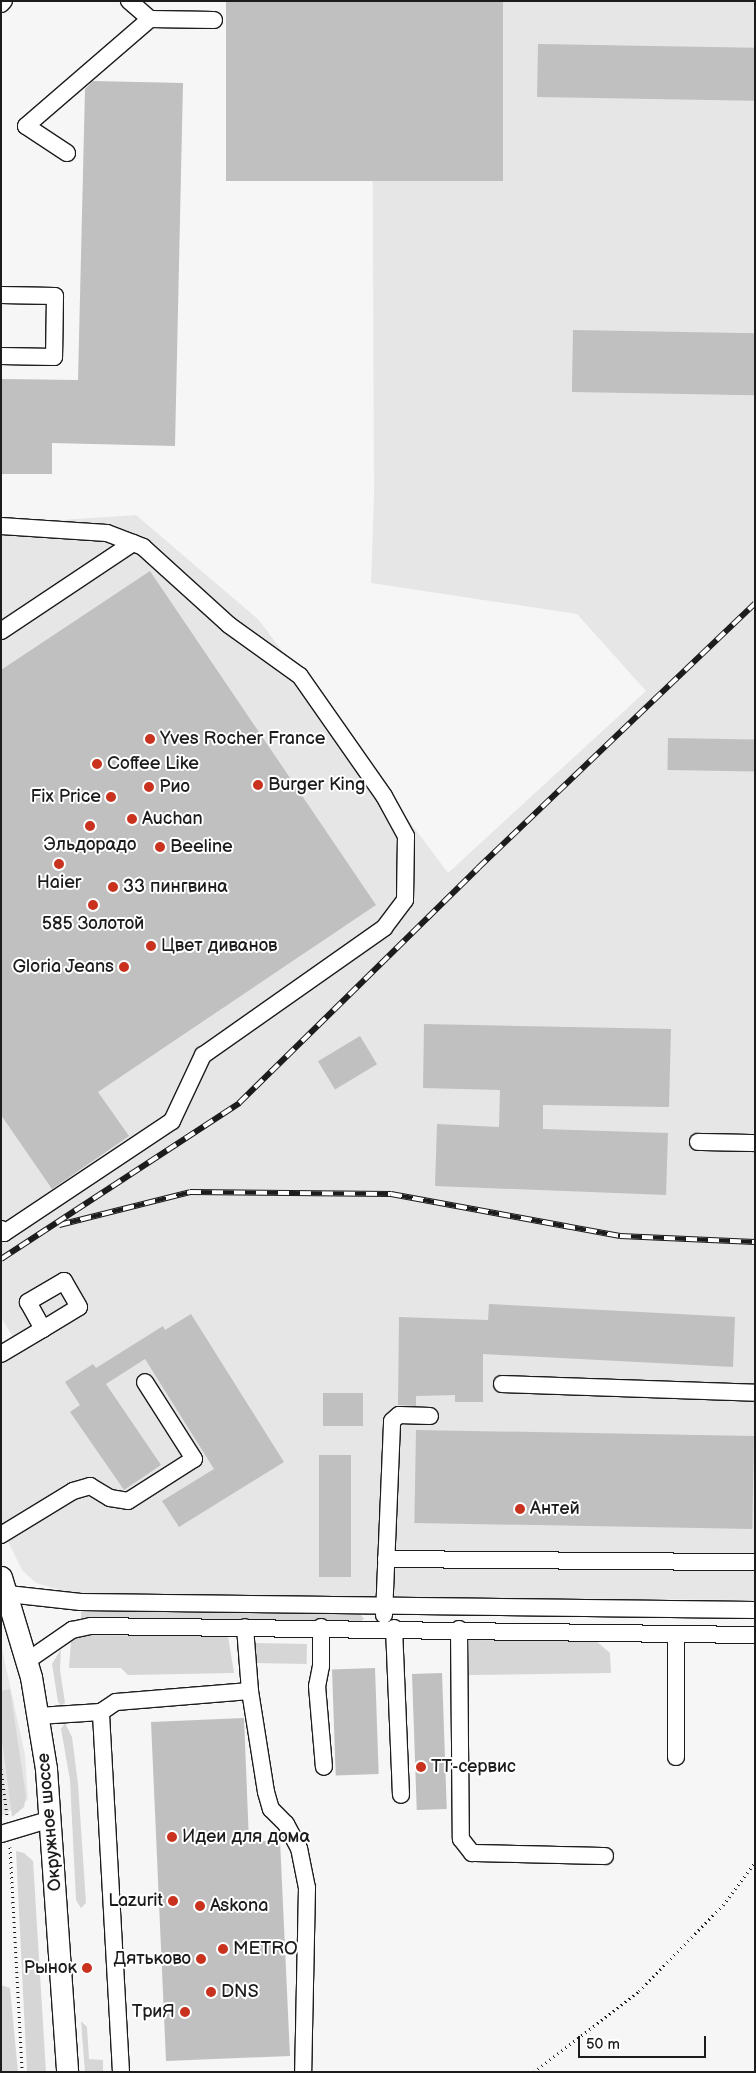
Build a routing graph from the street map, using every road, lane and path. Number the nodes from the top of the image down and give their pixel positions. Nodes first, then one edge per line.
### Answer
1 (128, 1) edge
2 (150, 19) junction
3 (214, 20) dead end
4 (67, 153) dead end
5 (1, 295) edge
6 (1, 356) edge
7 (1, 526) edge
8 (133, 543) junction
9 (1, 631) edge
10 (698, 1142) dead end
11 (755, 1144) edge
12 (1, 1229) edge
13 (43, 1329) dead end
14 (1, 1354) edge
15 (145, 1382) dead end
16 (502, 1384) dead end
17 (755, 1393) edge
18 (430, 1416) dead end
19 (1, 1535) edge
20 (386, 1559) junction
21 (755, 1562) edge
22 (3, 1590) edge
23 (384, 1605) junction
24 (755, 1610) edge
25 (245, 1627) junction
26 (321, 1627) junction
27 (389, 1628) junction
28 (459, 1629) junction
29 (676, 1634) junction
30 (755, 1635) edge
31 (26, 1660) junction
32 (250, 1691) junction
33 (101, 1712) junction
34 (38, 1716) junction
35 (676, 1756) dead end
36 (324, 1767) dead end
37 (1, 1769) edge
38 (401, 1796) dead end
39 (51, 1819) junction
40 (5, 1832) edge
41 (604, 1856) dead end
42 (755, 1862) edge
43 (22, 2072) edge
44 (67, 2072) edge
45 (121, 2072) edge
46 (303, 2072) edge
47 (534, 2072) edge

1 - 2 lane
2 - 3 lane
2 - 4 lane
5 - 6 lane
7 - 8 lane
8 - 9 lane
8 - 12 lane
10 - 11 lane
13 - 14 lane
15 - 19 lane
16 - 17 lane
18 - 20 lane
20 - 21 lane
20 - 23 lane
22 - 23 lane
22 - 31 main road, Окружное шоссе
23 - 24 lane
23 - 27 lane
25 - 26 lane
25 - 31 lane
25 - 32 lane
26 - 27 lane
26 - 36 lane
27 - 28 lane
27 - 38 lane
28 - 29 lane
28 - 41 lane
29 - 30 lane
29 - 35 lane
31 - 34 main road, Окружное шоссе
32 - 33 lane
32 - 46 lane
33 - 34 lane
33 - 45 lane
34 - 39 main road, Окружное шоссе
37 - 40 path
39 - 40 lane
39 - 44 main road, Окружное шоссе
40 - 43 path
42 - 47 path

